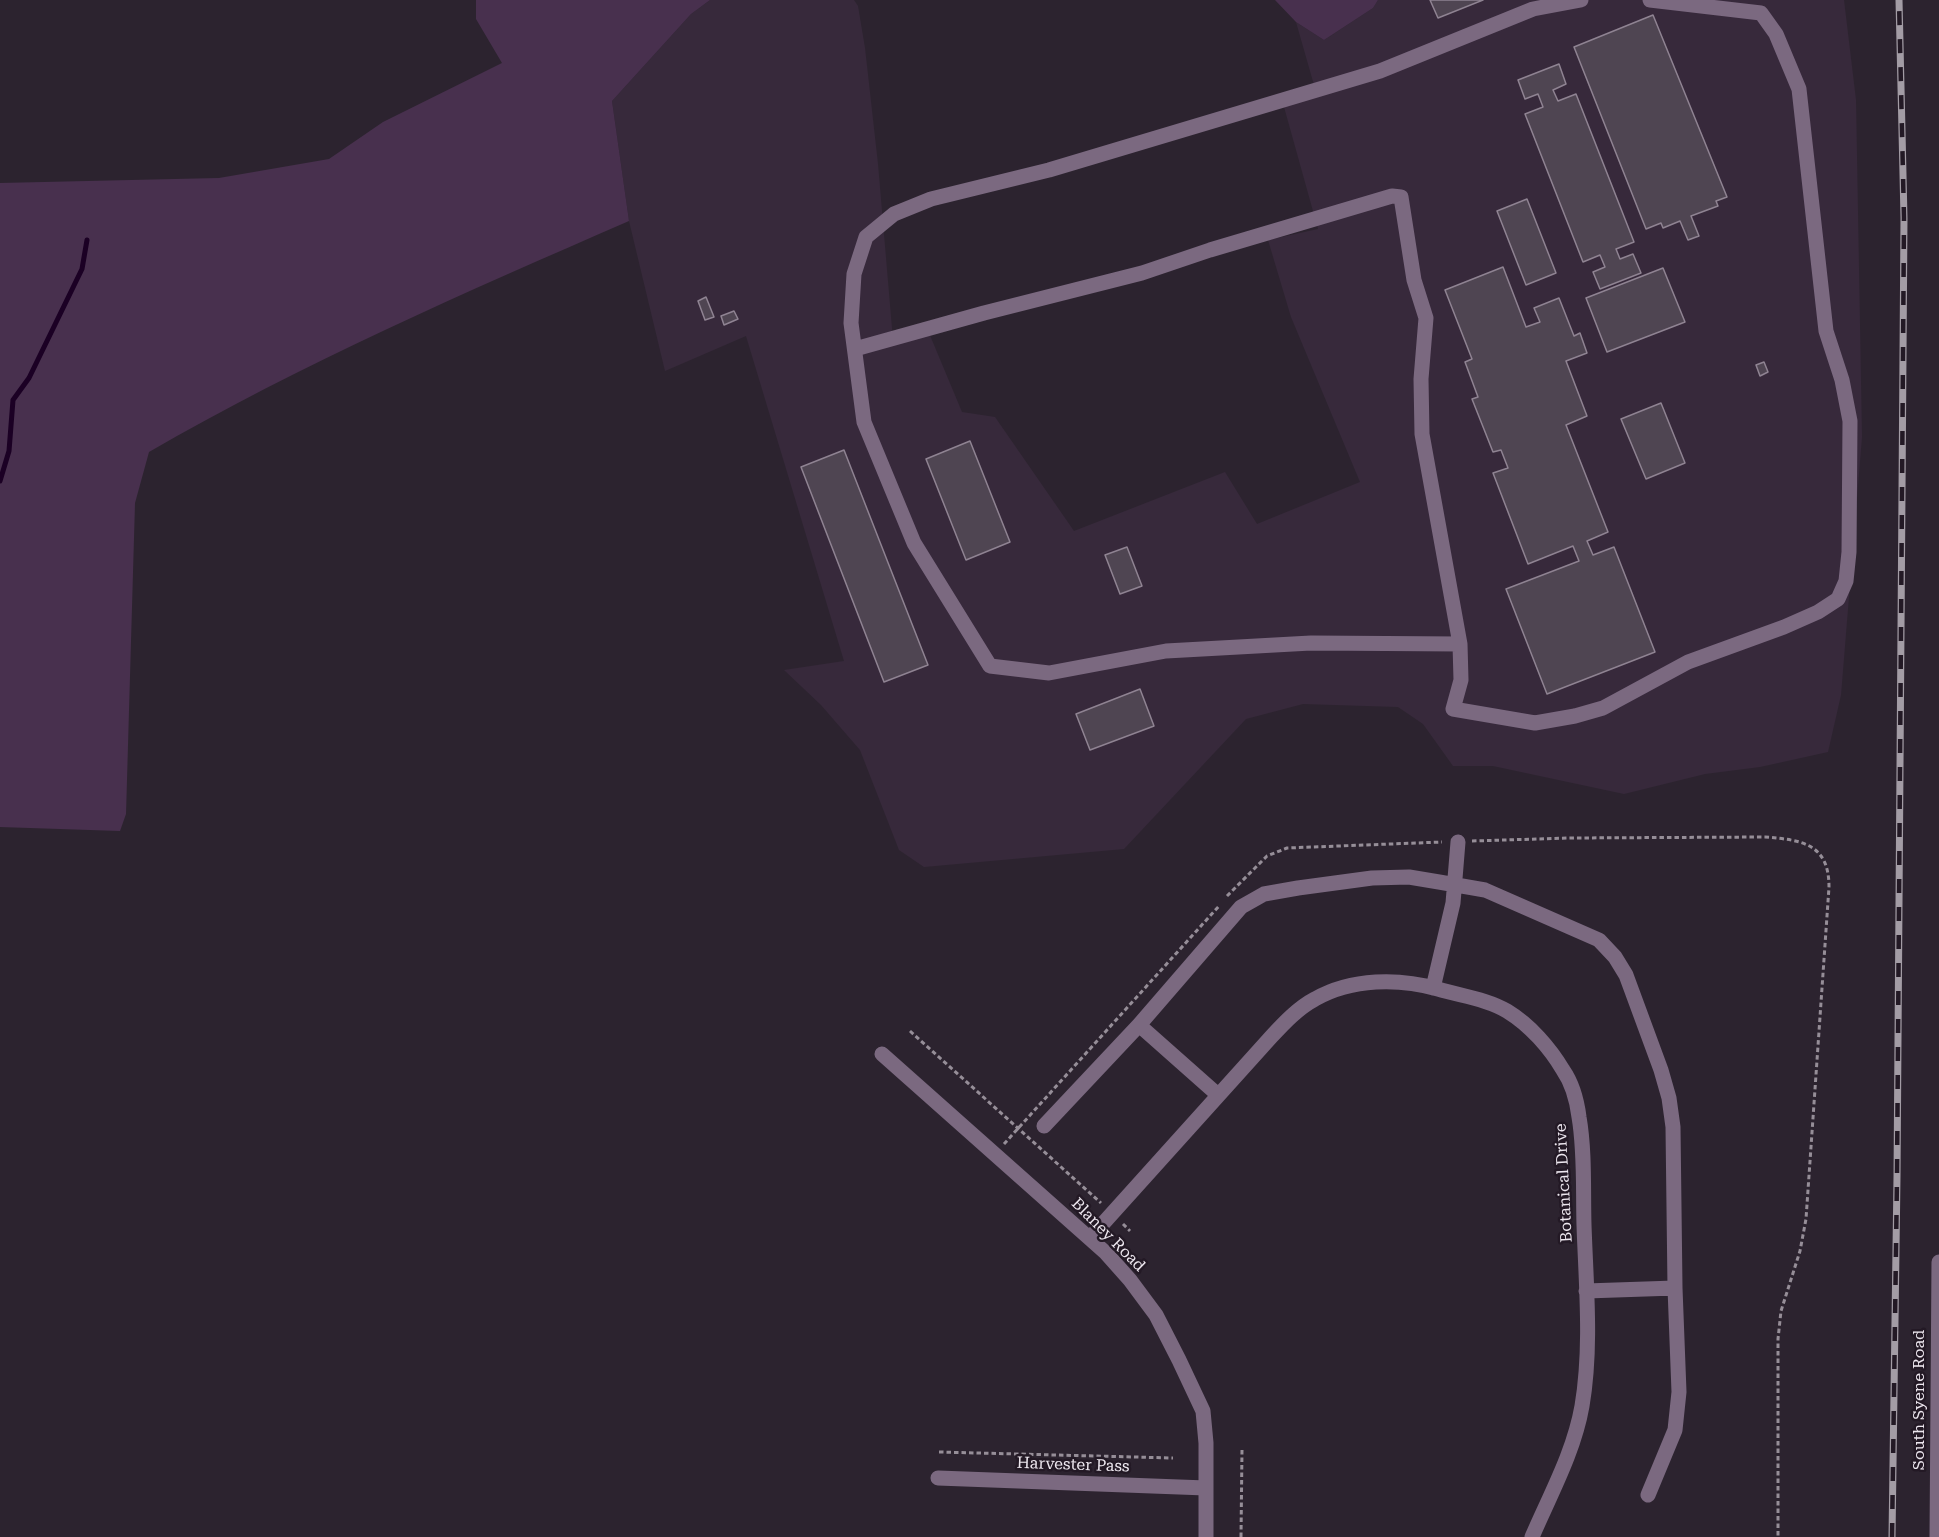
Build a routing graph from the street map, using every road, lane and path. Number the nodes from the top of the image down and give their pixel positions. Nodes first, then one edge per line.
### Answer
1 (1581, 0) edge
2 (1650, 0) edge
3 (855, 350) junction
4 (1460, 644) junction
5 (1475, 841) dead end
6 (1458, 842) dead end
7 (1456, 886) junction
8 (1433, 988) junction
9 (1139, 1025) junction
10 (910, 1031) dead end
11 (882, 1054) dead end
12 (1218, 1095) junction
13 (1044, 1126) dead end
14 (1018, 1128) junction
15 (995, 1154) junction
16 (1102, 1204) dead end
17 (1090, 1238) junction
18 (1939, 1262) edge
19 (1675, 1288) junction
20 (1586, 1291) junction
21 (1939, 1376) edge
22 (1242, 1450) dead end
23 (939, 1452) dead end
24 (1173, 1458) dead end
25 (938, 1478) dead end
26 (1206, 1488) junction
27 (1648, 1495) dead end
28 (1206, 1537) edge
29 (1241, 1537) edge
30 (1532, 1537) edge
31 (1778, 1537) edge
32 (1937, 1537) edge

1 - 3 street
2 - 4 street
3 - 4 street
3 - 4 street
5 - 31 path
6 - 7 street
7 - 8 street
7 - 9 street
7 - 19 street
8 - 12 street, Botanical Drive
8 - 20 street, Botanical Drive
9 - 12 street
9 - 13 street
10 - 14 path
11 - 15 street, Blaney Road
12 - 17 street, Botanical Drive
14 - 15 path
14 - 16 path
15 - 17 street, Blaney Road
17 - 26 street, Blaney Road
18 - 21 street, South Syene Road
19 - 20 street
19 - 27 street
20 - 30 street, Botanical Drive
21 - 32 street, South Syene Road
22 - 29 path
23 - 24 path
25 - 26 street, Harvester Pass
26 - 28 street, Blaney Road

